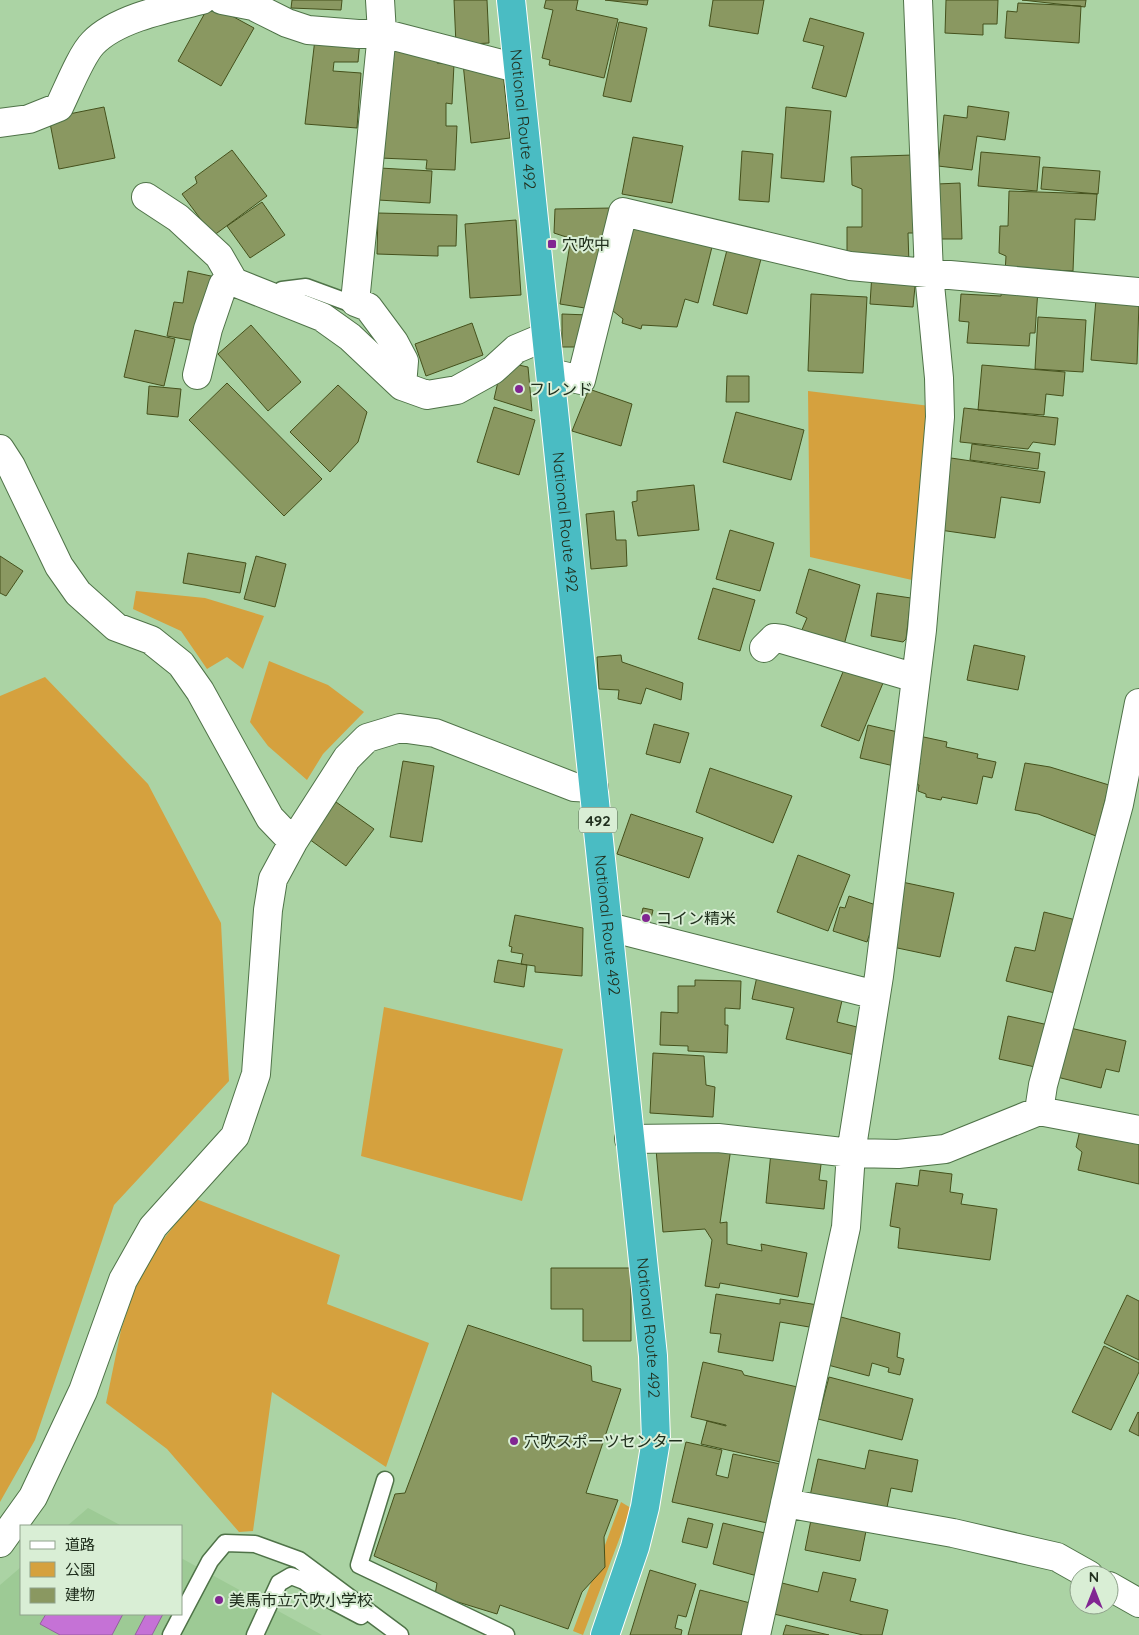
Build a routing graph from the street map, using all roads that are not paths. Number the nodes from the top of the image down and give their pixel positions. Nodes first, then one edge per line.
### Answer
1 (202, 0) edge
2 (222, 0) edge
3 (380, 0) edge
4 (511, 0) edge
5 (918, 0) edge
6 (382, 33) junction
7 (517, 68) junction
8 (0, 123) edge
9 (146, 197) dead end
10 (929, 274) junction
11 (234, 282) junction
12 (1139, 292) edge
13 (277, 300) junction
14 (355, 302) junction
15 (547, 336) junction
16 (551, 373) junction
17 (197, 375) dead end
18 (402, 386) junction
19 (0, 449) edge
20 (764, 648) dead end
21 (916, 678) junction
22 (1139, 703) edge
23 (594, 788) junction
24 (293, 842) junction
25 (609, 927) junction
26 (876, 996) junction
27 (1039, 1111) junction
28 (1139, 1130) edge
29 (629, 1139) junction
30 (851, 1153) junction
31 (385, 1480) dead end
32 (785, 1503) junction
33 (0, 1543) edge
34 (1070, 1565) edge
35 (1119, 1592) edge
36 (1139, 1603) edge
37 (182, 1614) edge
38 (182, 1615) edge
39 (171, 1635) edge
40 (254, 1635) edge
41 (400, 1635) edge
42 (506, 1635) edge
43 (606, 1635) edge
44 (756, 1635) edge

1 - 8 street
2 - 6 street
3 - 6 street
4 - 7 highway, National Route 492 / 492
5 - 10 street
6 - 7 street
6 - 14 street
7 - 15 highway, National Route 492 / 492
9 - 11 street
10 - 12 street
10 - 16 street
10 - 21 street
11 - 13 street
11 - 17 street
13 - 14 lane
13 - 18 street
14 - 18 street
15 - 16 highway, National Route 492 / 492
15 - 18 street
16 - 23 highway, National Route 492 / 492
19 - 24 street
20 - 21 street
21 - 26 street
22 - 27 street
23 - 24 street
23 - 25 highway, National Route 492 / 492
24 - 33 street
25 - 26 street
25 - 29 highway, National Route 492 / 492
26 - 30 street
27 - 28 street
27 - 30 street
29 - 30 street
29 - 43 highway, National Route 492 / 492
30 - 32 street
31 - 42 lane
32 - 34 street
32 - 44 street
35 - 36 street
37 - 41 lane
38 - 39 lane
40 - 41 lane

